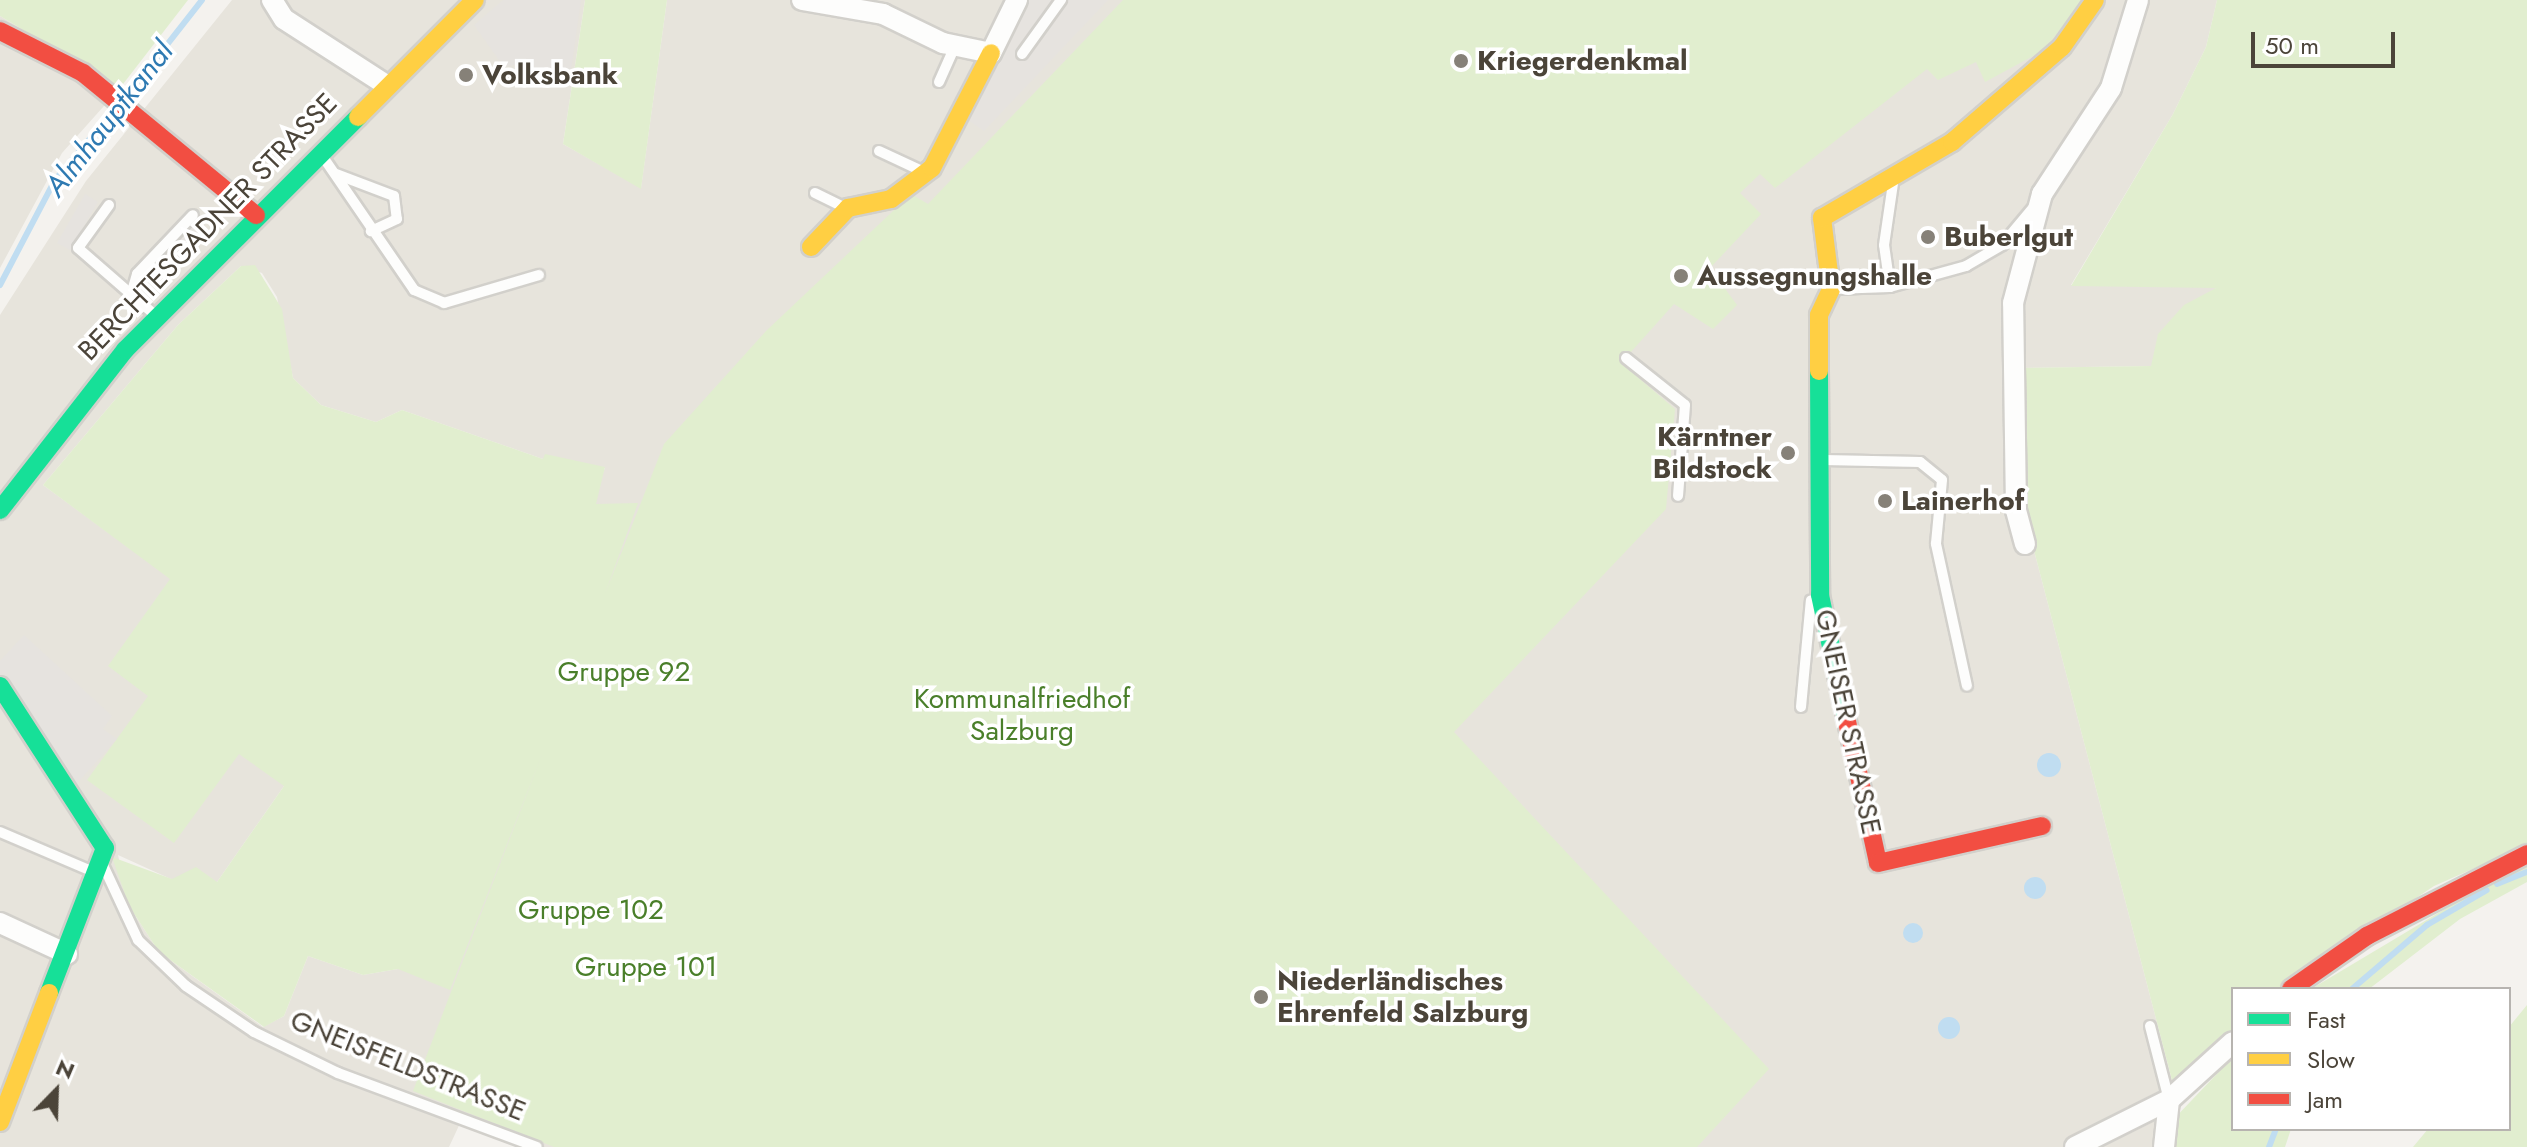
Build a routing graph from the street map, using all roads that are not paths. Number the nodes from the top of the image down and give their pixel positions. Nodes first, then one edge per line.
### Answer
1 (272, 0) edge
2 (802, 0) edge
3 (1017, 0) edge
4 (1061, 0) edge
5 (2095, 0) edge
6 (2138, 0) edge
7 (474, 8) edge
8 (0, 31) edge
9 (955, 46) junction
10 (991, 53) junction
11 (1022, 54) dead end
12 (939, 82) dead end
13 (386, 85) junction
14 (879, 151) dead end
15 (318, 152) junction
16 (925, 173) junction
17 (336, 174) junction
18 (1893, 183) junction
19 (815, 193) dead end
20 (2042, 194) junction
21 (109, 205) dead end
22 (848, 208) junction
23 (193, 215) dead end
24 (256, 215) junction
25 (371, 231) junction
26 (811, 247) dead end
27 (539, 275) dead end
28 (1890, 287) junction
29 (1831, 289) junction
30 (131, 295) junction
31 (157, 317) junction
32 (1626, 358) dead end
33 (1824, 460) junction
34 (1678, 496) dead end
35 (0, 510) edge
36 (1819, 514) junction
37 (2025, 544) dead end
38 (0, 686) edge
39 (1967, 686) dead end
40 (1801, 707) dead end
41 (2042, 826) dead end
42 (0, 832) edge
43 (2527, 854) edge
44 (101, 869) junction
45 (0, 923) edge
46 (67, 954) junction
47 (2294, 987) edge
48 (2150, 1026) dead end
49 (2231, 1044) edge
50 (2169, 1100) junction
51 (0, 1122) edge
52 (537, 1147) edge
53 (2075, 1147) edge
54 (2164, 1147) edge

1 - 13 street
2 - 9 street
3 - 10 street
4 - 11 lane
5 - 18 street, GNEISER STRASSE
6 - 20 street
7 - 13 street, BERCHTESGADNER STRASSE
8 - 24 street
9 - 10 street
9 - 12 lane
10 - 16 street
13 - 15 street, BERCHTESGADNER STRASSE
14 - 16 lane
15 - 17 lane
15 - 24 street, BERCHTESGADNER STRASSE
16 - 22 street
17 - 25 lane
17 - 25 lane
18 - 28 lane
18 - 29 street, GNEISER STRASSE
19 - 22 lane
20 - 28 lane
20 - 37 street
21 - 30 lane
22 - 26 street
23 - 30 lane
24 - 31 street, BERCHTESGADNER STRASSE
25 - 27 lane
28 - 29 lane
29 - 33 street, GNEISER STRASSE
30 - 31 lane
31 - 35 street, BERCHTESGADNER STRASSE
32 - 34 lane
33 - 36 street, GNEISER STRASSE
33 - 39 lane
36 - 40 lane
36 - 41 street, GNEISER STRASSE
38 - 44 street, GNEISFELDSTRASSE
42 - 44 lane
43 - 47 street
44 - 46 street
44 - 52 lane, GNEISFELDSTRASSE
45 - 46 street
46 - 51 street
48 - 50 lane
49 - 50 street
50 - 53 street
50 - 54 street

